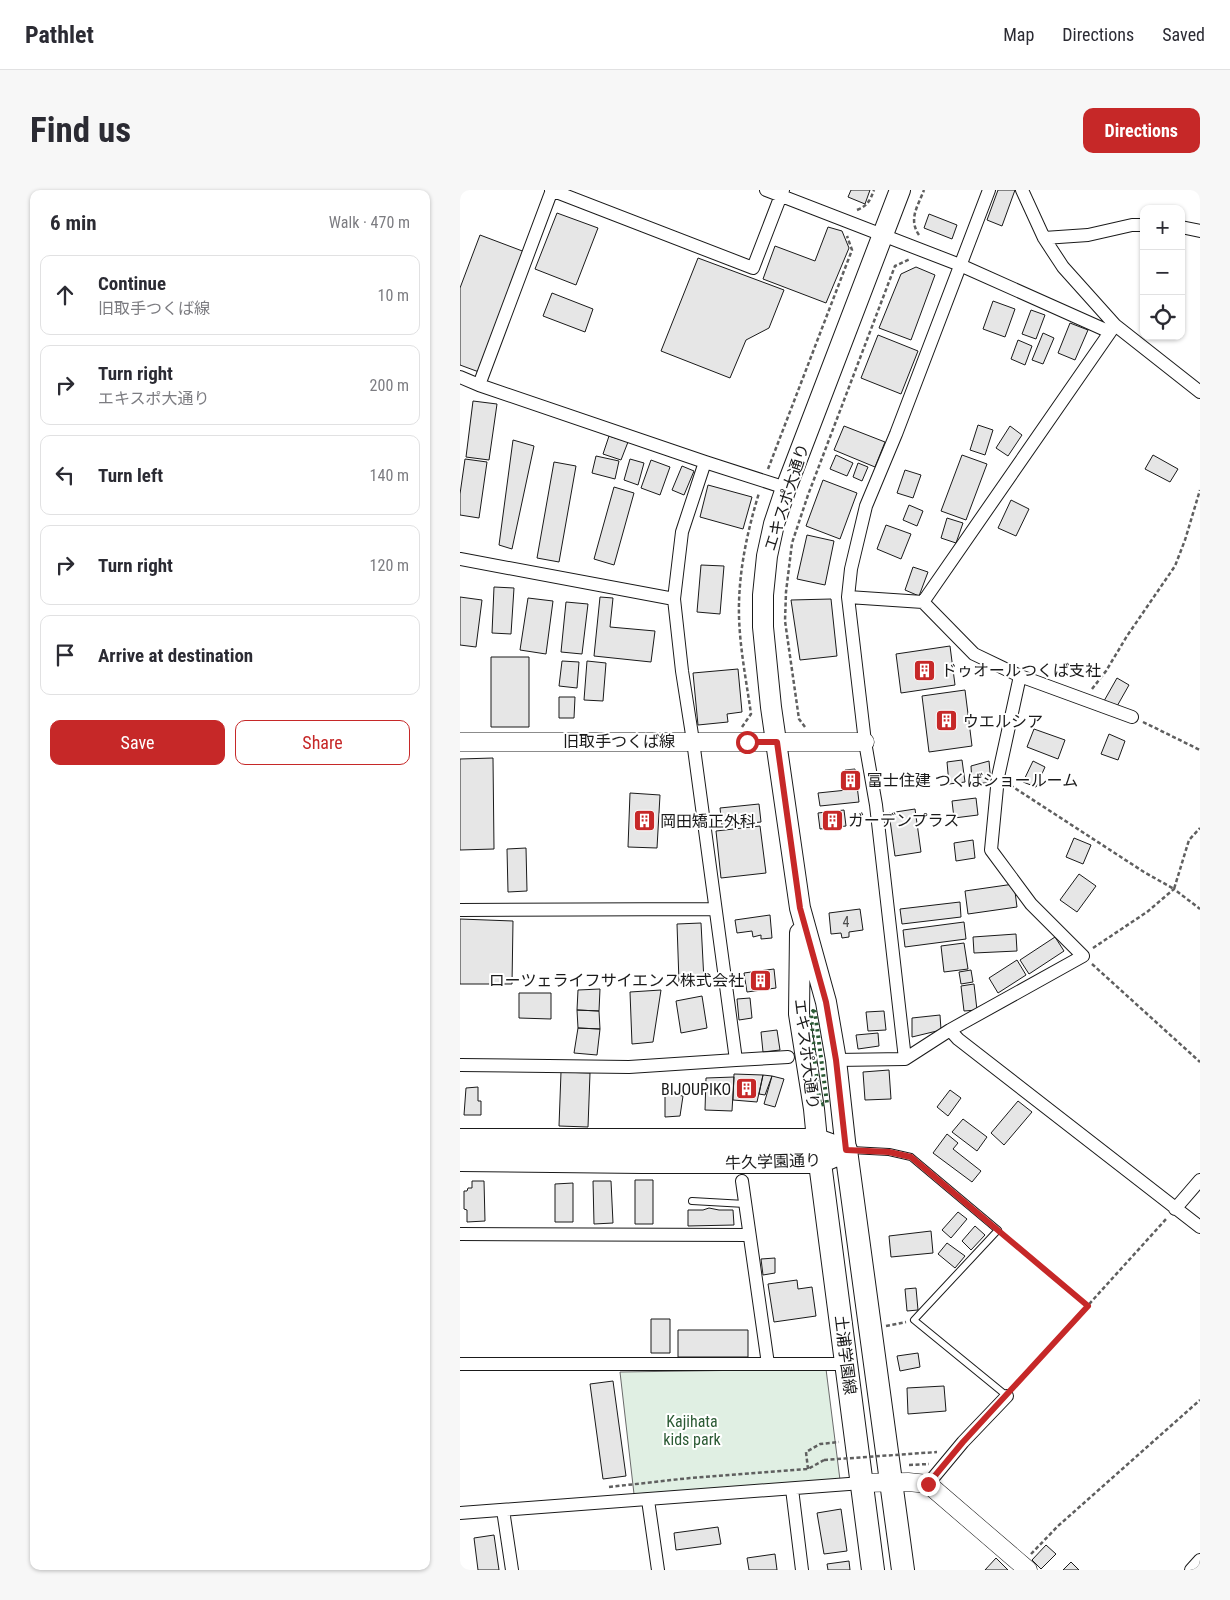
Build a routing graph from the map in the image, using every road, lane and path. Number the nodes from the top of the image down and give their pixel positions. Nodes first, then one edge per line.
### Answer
1 (551, 190) edge
2 (766, 190) edge
3 (900, 190) edge
4 (924, 190) edge
5 (989, 190) edge
6 (1022, 190) edge
7 (782, 193) edge
8 (1140, 225) edge
9 (1185, 227) edge
10 (1200, 231) edge
11 (882, 235) junction
12 (1044, 238) junction
13 (921, 239) dead end
14 (915, 257) dead end
15 (960, 265) junction
16 (1113, 329) junction
17 (460, 377) edge
18 (480, 385) junction
19 (1198, 386) edge
20 (705, 462) junction
21 (786, 488) junction
22 (1200, 490) edge
23 (460, 558) edge
24 (848, 597) junction
25 (674, 600) junction
26 (923, 602) junction
27 (1020, 676) junction
28 (1083, 699) junction
29 (1132, 717) joint
30 (810, 730) dead end
31 (693, 741) junction
32 (460, 742) edge
33 (777, 742) junction
34 (865, 742) junction
35 (1200, 750) edge
36 (998, 777) junction
37 (1200, 828) edge
38 (1174, 889) junction
39 (800, 908) junction
40 (715, 909) junction
41 (460, 910) edge
42 (1200, 910) edge
43 (1083, 956) junction
44 (950, 1030) junction
45 (788, 1057) dead end
46 (905, 1059) junction
47 (736, 1060) junction
48 (836, 1060) junction
49 (1200, 1062) edge
50 (460, 1065) edge
51 (460, 1140) edge
52 (817, 1140) junction
53 (846, 1150) junction
54 (460, 1160) edge
55 (820, 1162) junction
56 (1200, 1180) edge
57 (742, 1181) dead end
58 (692, 1201) dead end
59 (745, 1204) junction
60 (1175, 1209) junction
61 (1200, 1227) edge
62 (998, 1230) junction
63 (460, 1234) edge
64 (749, 1235) junction
65 (1088, 1306) junction
66 (914, 1320) junction
67 (886, 1326) dead end
68 (460, 1364) edge
69 (768, 1364) junction
70 (847, 1364) junction
71 (1007, 1396) junction
72 (1200, 1400) edge
73 (841, 1441) dead end
74 (907, 1465) dead end
75 (808, 1469) junction
76 (690, 1478) dead end
77 (862, 1483) junction
78 (890, 1483) junction
79 (928, 1484) junction
80 (792, 1489) junction
81 (648, 1500) junction
82 (503, 1510) junction
83 (460, 1513) edge
84 (1200, 1560) edge
85 (1021, 1568) edge
86 (512, 1570) edge
87 (658, 1570) edge
88 (802, 1570) edge
89 (873, 1570) edge
90 (903, 1570) edge
91 (1191, 1570) edge

1 - 7 street
1 - 18 street
2 - 7 street
3 - 11 main road, エキスポ大通り
4 - 13 path
5 - 15 street
6 - 12 street
7 - 11 street
8 - 12 street
9 - 10 street
11 - 15 street
11 - 21 main road, エキスポ大通り
12 - 16 street
14 - 30 path
15 - 16 street
15 - 24 street
16 - 19 street
16 - 26 street
17 - 18 street
18 - 20 street
20 - 21 street
20 - 25 street
21 - 33 main road, エキスポ大通り
22 - 28 path
23 - 25 street
24 - 26 street
24 - 34 street
25 - 31 street
26 - 27 street
27 - 28 street
27 - 36 street
28 - 29 street
29 - 35 path
31 - 32 street, 旧取手つくば線
31 - 33 street, 旧取手つくば線
31 - 40 street
33 - 34 street, 旧取手つくば線
33 - 39 main road, エキスポ大通り
34 - 46 street
36 - 38 path
36 - 43 street
37 - 38 path
38 - 42 path
38 - 43 path
39 - 48 main road, エキスポ大通り
39 - 52 main road, エキスポ大通り
40 - 41 street
40 - 47 street
43 - 44 street
43 - 49 path
44 - 46 street
44 - 60 street
45 - 47 street
46 - 48 street
47 - 50 street
48 - 53 main road, エキスポ大通り
51 - 52 highway, 牛久学園通り
52 - 53 highway, 牛久学園通り
52 - 55 highway, 土浦学園線
53 - 55 highway, 牛久学園通り
53 - 62 lane
53 - 78 highway, 土浦学園線
54 - 55 highway, 牛久学園通り
55 - 70 highway, 土浦学園線
56 - 60 street
57 - 59 street
58 - 59 lane
59 - 64 street
60 - 61 street
60 - 65 path
62 - 65 path
62 - 66 lane
63 - 64 street
64 - 69 street
65 - 71 path
66 - 67 path
66 - 71 lane
68 - 69 street
69 - 70 street
70 - 77 highway, 土浦学園線
71 - 79 street
72 - 85 path
73 - 75 path
74 - 75 path, bridge
75 - 76 path
77 - 78 street
77 - 80 street
77 - 89 highway, 土浦学園線
78 - 79 street
78 - 90 highway, 土浦学園線
79 - 85 street
80 - 81 street
80 - 88 street
81 - 82 street
81 - 87 street
82 - 83 street
82 - 86 street
84 - 91 street

